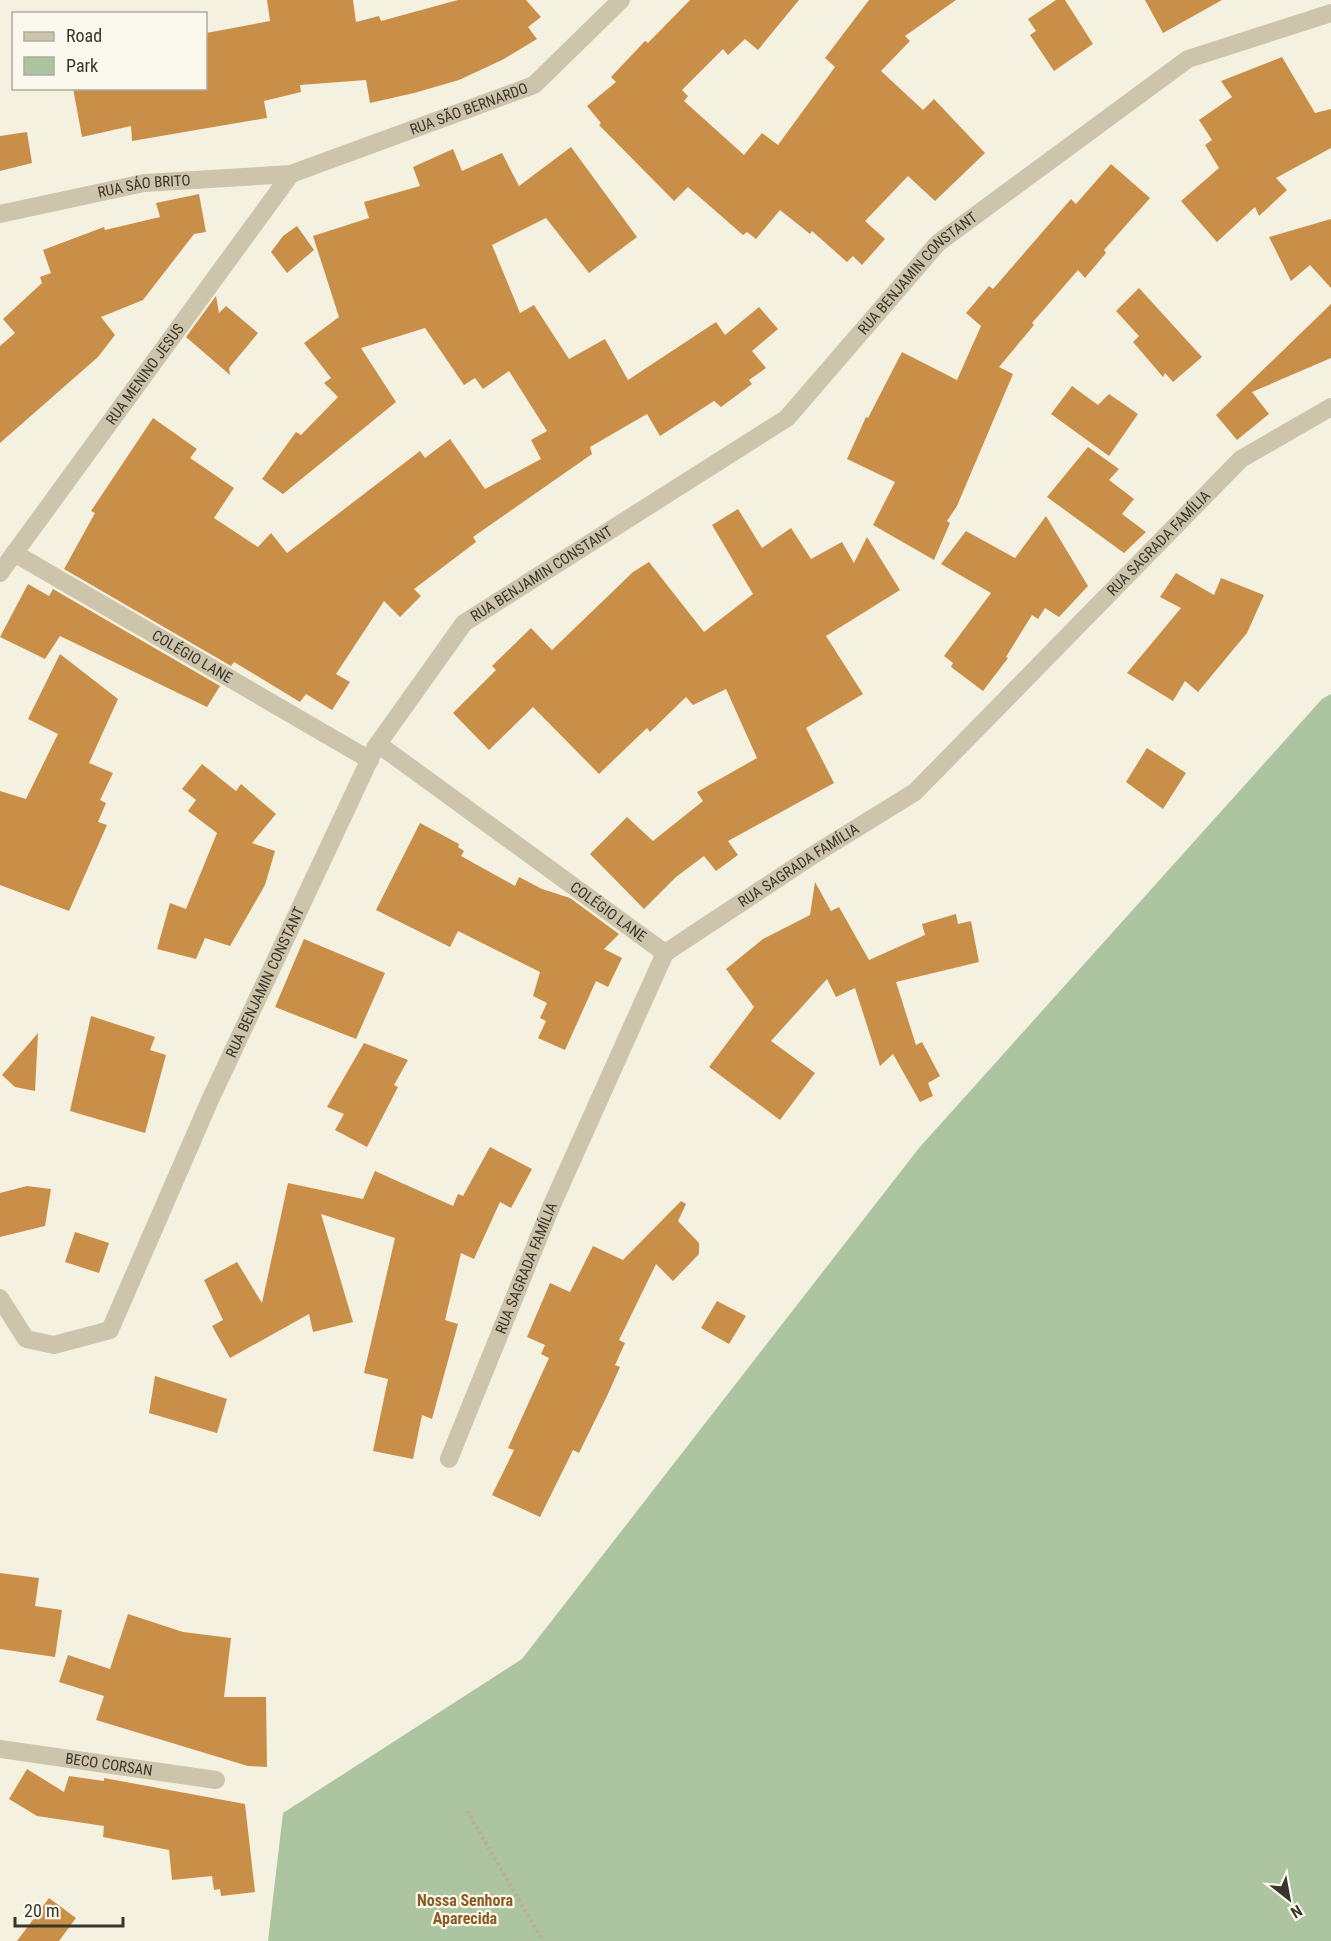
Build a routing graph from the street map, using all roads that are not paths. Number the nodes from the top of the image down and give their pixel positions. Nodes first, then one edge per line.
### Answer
1 (621, 0) edge
2 (1331, 13) edge
3 (291, 174) junction
4 (0, 214) edge
5 (1331, 407) edge
6 (14, 553) junction
7 (0, 573) edge
8 (374, 752) junction
9 (665, 953) junction
10 (0, 1298) edge
11 (449, 1459) dead end
12 (0, 1749) edge
13 (216, 1780) dead end

1 - 3 street, RUA SÃO BERNARDO
2 - 8 street, RUA BENJAMIN CONSTANT
3 - 4 street, RUA SÁO BRITO
3 - 6 street, RUA MENINO JESUS
5 - 9 street, RUA SAGRADA FAMÍLIA
6 - 7 street, RUA MENINO JESUS
6 - 8 street, COLÉGIO LANE
8 - 9 street, COLÉGIO LANE
8 - 10 street, RUA BENJAMIN CONSTANT
9 - 11 street, RUA SAGRADA FAMÍLIA
12 - 13 street, BECO CORSAN

